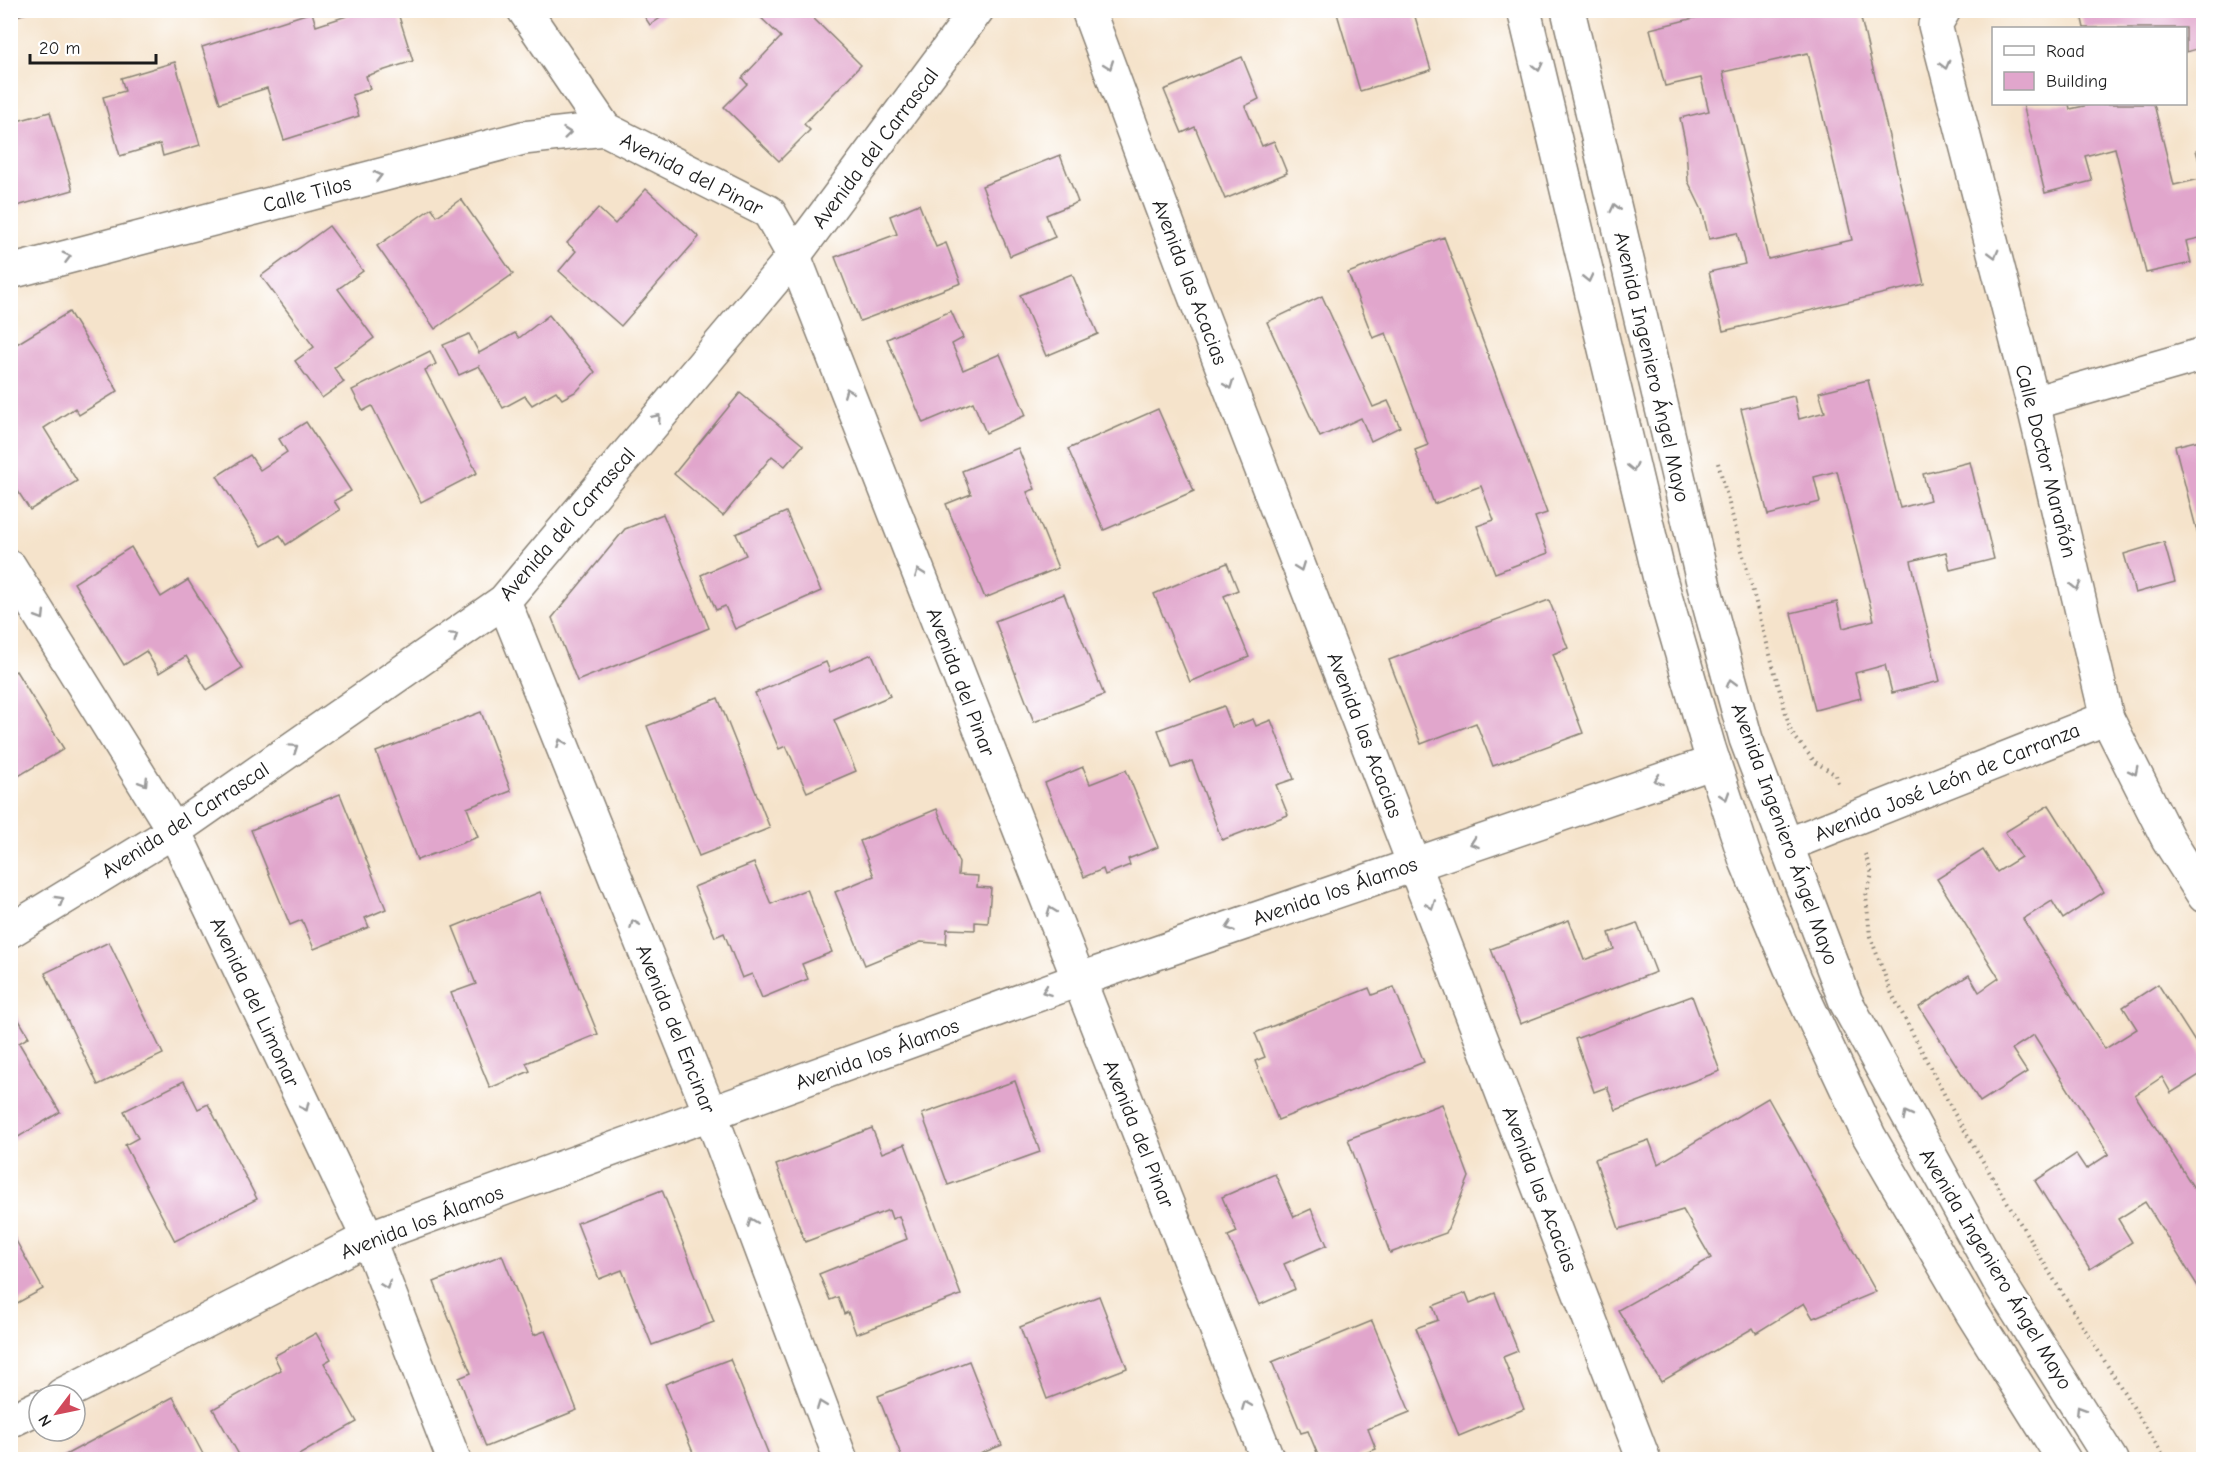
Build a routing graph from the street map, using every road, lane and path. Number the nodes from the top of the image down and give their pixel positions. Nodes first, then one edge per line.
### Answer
1 (524, 10) edge
2 (977, 10) edge
3 (1088, 10) edge
4 (1524, 10) edge
5 (1568, 10) edge
6 (1944, 10) edge
7 (605, 129) junction
8 (794, 256) junction
9 (10, 272) edge
10 (2204, 354) edge
11 (2033, 403) junction
12 (1717, 460) dead end
13 (10, 567) edge
14 (504, 601) junction
15 (2107, 718) junction
16 (1714, 762) junction
17 (1851, 820) junction
18 (174, 831) junction
19 (1787, 845) junction
20 (1415, 864) junction
21 (2204, 896) edge
22 (10, 931) edge
23 (1078, 980) junction
24 (711, 1115) junction
25 (368, 1238) junction
26 (85, 1383) edge
27 (27, 1413) edge
28 (10, 1421) edge
29 (454, 1460) edge
30 (841, 1460) edge
31 (1268, 1460) edge
32 (1644, 1460) edge
33 (2064, 1460) edge
34 (2111, 1460) edge
35 (2166, 1460) edge

1 - 7 street, Avenida del Pinar
2 - 8 street, Avenida del Carrascal
3 -> 20 street, Avenida las Acacias
4 -> 16 street, Avenida Ingeniero Ángel Mayo
19 -> 5 street, Avenida Ingeniero Ángel Mayo
6 -> 11 street, Calle Doctor Marañón
7 - 8 street, Avenida del Pinar
9 -> 7 street, Calle Tilos
14 -> 8 street, Avenida del Carrascal
23 -> 8 street, Avenida del Pinar
10 - 11 street
11 -> 15 street, Calle Doctor Marañón
12 - 17 path
13 -> 18 street, Avenida del Limonar
18 -> 14 street, Avenida del Carrascal
24 -> 14 street, Avenida del Encinar
15 - 17 street, Avenida José León de Carranza
15 -> 21 street, Calle Doctor Marañón
16 -> 20 street, Avenida los Álamos
16 -> 33 street, Avenida Ingeniero Ángel Mayo
17 - 19 street, Avenida José León de Carranza
17 - 35 path
22 -> 18 street, Avenida del Carrascal
18 -> 25 street, Avenida del Limonar
34 -> 19 street, Avenida Ingeniero Ángel Mayo
20 -> 23 street, Avenida los Álamos
20 -> 32 street, Avenida las Acacias
23 -> 24 street, Avenida los Álamos
31 -> 23 street, Avenida del Pinar
24 - 25 street, Avenida los Álamos
30 -> 24 street, Avenida del Encinar
25 - 26 street, Avenida los Álamos
25 -> 29 street, Avenida del Limonar
27 - 28 street

